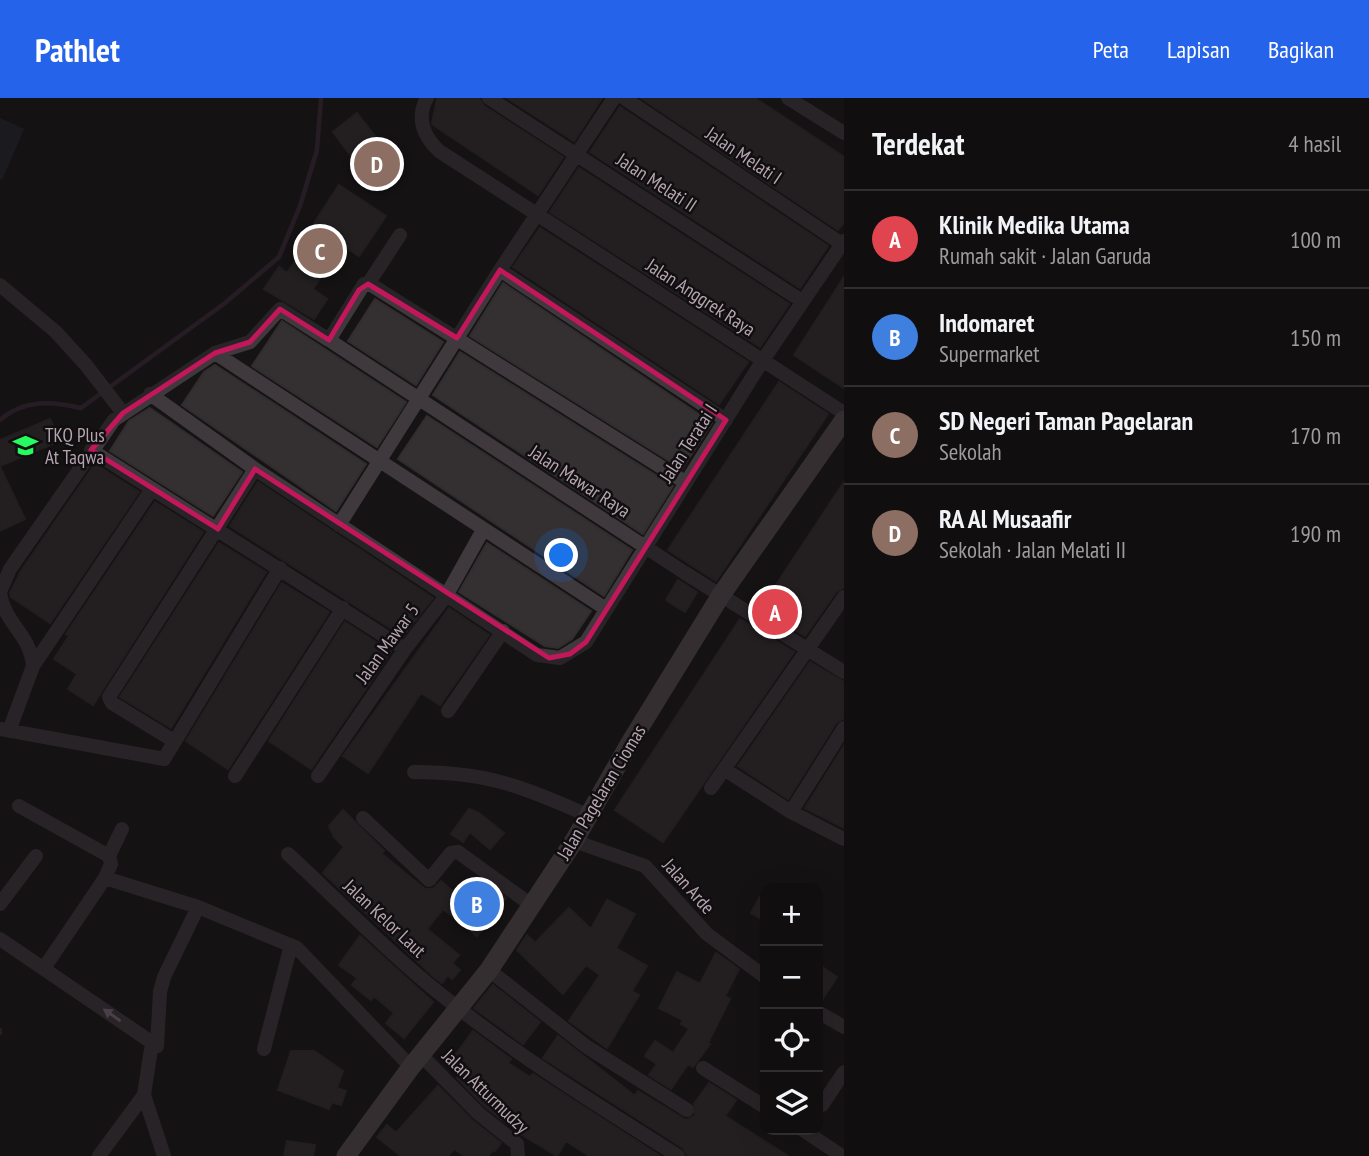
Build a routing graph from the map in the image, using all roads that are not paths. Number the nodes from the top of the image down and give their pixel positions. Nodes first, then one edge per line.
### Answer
1 (427, 98) edge
2 (489, 98) edge
3 (614, 98) edge
4 (624, 98) edge
5 (789, 98) edge
6 (844, 133) edge
7 (577, 153) junction
8 (539, 213) junction
9 (400, 235) dead end
10 (843, 243) edge
11 (500, 270) junction
12 (368, 284) junction
13 (0, 285) edge
14 (802, 301) junction
15 (457, 338) junction
16 (329, 340) junction
17 (215, 353) junction
18 (763, 360) junction
19 (150, 394) junction
20 (419, 399) junction
21 (123, 413) junction
22 (844, 414) edge
23 (726, 420) junction
24 (844, 421) edge
25 (91, 450) junction
26 (378, 463) junction
27 (255, 469) junction
28 (685, 482) junction
29 (152, 489) junction
30 (339, 525) junction
31 (218, 530) junction
32 (483, 530) junction
33 (645, 546) junction
34 (280, 568) junction
35 (0, 593) edge
36 (722, 595) junction
37 (446, 596) junction
38 (844, 597) edge
39 (343, 608) junction
40 (606, 609) junction
41 (1, 610) edge
42 (503, 631) junction
43 (405, 649) junction
44 (809, 650) junction
45 (33, 666) junction
46 (844, 672) edge
47 (448, 711) dead end
48 (844, 728) edge
49 (4, 730) edge
50 (174, 741) junction
51 (724, 769) junction
52 (414, 772) dead end
53 (235, 776) dead end
54 (318, 776) dead end
55 (711, 788) dead end
56 (19, 806) dead end
57 (791, 812) junction
58 (587, 815) junction
59 (363, 818) dead end
60 (122, 829) dead end
61 (844, 839) edge
62 (574, 841) junction
63 (288, 854) dead end
64 (36, 856) dead end
65 (109, 856) junction
66 (105, 878) junction
67 (0, 904) edge
68 (530, 904) junction
69 (198, 907) junction
70 (0, 939) edge
71 (291, 945) junction
72 (44, 968) junction
73 (489, 970) junction
74 (760, 973) edge
75 (458, 1007) junction
76 (823, 1015) edge
77 (844, 1027) edge
78 (157, 1046) junction
79 (264, 1049) dead end
80 (416, 1062) junction
81 (703, 1068) dead end
82 (844, 1072) edge
83 (144, 1095) junction
84 (760, 1104) edge
85 (823, 1104) edge
86 (687, 1110) dead end
87 (810, 1135) edge
88 (99, 1156) edge
89 (164, 1156) edge
90 (346, 1156) edge
91 (518, 1156) edge
92 (678, 1156) edge
93 (842, 1156) edge

1 - 8 street, Jalan Anggrek Raya
2 - 7 street, Jalan Melati II
3 - 7 street
4 - 10 street, Jalan Melati I
5 - 6 street
7 - 8 street
7 - 14 street, Jalan Melati II
8 - 11 street
8 - 18 street, Jalan Anggrek Raya
9 - 12 street
10 - 14 street, Jalan Teratai I
11 - 15 street
11 - 23 street
12 - 15 street
12 - 16 street
13 - 21 street
14 - 18 street, Jalan Teratai I
15 - 20 street
15 - 28 street
16 - 17 street, Jalan Mawar Raya
16 - 20 street, Jalan Mawar Raya
17 - 19 street
17 - 26 street
18 - 22 street, Jalan Anggrek Raya
18 - 23 street, Jalan Teratai I
19 - 21 street
19 - 27 street, Jalan Teratai I
20 - 26 street
20 - 33 street, Jalan Mawar Raya
21 - 25 street
23 - 28 street, Jalan Teratai I
24 - 36 main road, Jalan Pagelaran Ciomas
25 - 29 street
25 - 35 street
26 - 30 street
26 - 32 street
27 - 30 street, Jalan Teratai I
27 - 31 street
28 - 33 street, Jalan Teratai I
29 - 31 street
29 - 45 street
30 - 37 street, Jalan Teratai I
31 - 34 street
31 - 50 street
32 - 37 street, Jalan Mawar 5
32 - 40 street
33 - 36 street, Jalan Mawar Raya
33 - 40 street, Jalan Teratai I
34 - 39 street
34 - 50 street
35 - 41 street
36 - 44 street, Jalan Mawar Raya
36 - 58 main road, Jalan Pagelaran Ciomas
37 - 42 street, Jalan Teratai I
37 - 43 street, Jalan Mawar 5
38 - 44 street
39 - 43 street
39 - 53 street
40 - 42 street, Jalan Teratai I
41 - 45 street
42 - 47 street
43 - 54 street, Jalan Mawar 5
44 - 46 street, Jalan Mawar Raya
44 - 51 street
45 - 49 street
48 - 57 street
49 - 50 street
51 - 55 street
51 - 57 street
52 - 58 street
56 - 65 street
57 - 61 street
58 - 62 main road, Jalan Pagelaran Ciomas
59 - 68 street
60 - 65 street
62 - 68 main road, Jalan Pagelaran Ciomas
62 - 74 street, Jalan Arde
63 - 75 street, Jalan Kelor Laut
64 - 67 street
65 - 66 street
66 - 69 street, Jalan Atturmudzy
66 - 72 street
68 - 73 main road, Jalan Pagelaran Ciomas
69 - 71 street, Jalan Atturmudzy
69 - 78 street
70 - 72 street
71 - 79 street
71 - 80 street, Jalan Atturmudzy
78 -> 72 street
73 - 75 main road, Jalan Pagelaran Ciomas
73 - 86 street
75 - 80 main road, Jalan Pagelaran Ciomas
75 - 92 street, Jalan Kelor Laut
76 - 77 street
78 - 83 street
80 - 90 main road, Jalan Pagelaran Ciomas
80 - 91 street, Jalan Atturmudzy
81 - 84 street
82 - 85 street
83 - 88 street
83 - 89 street
87 - 93 street

